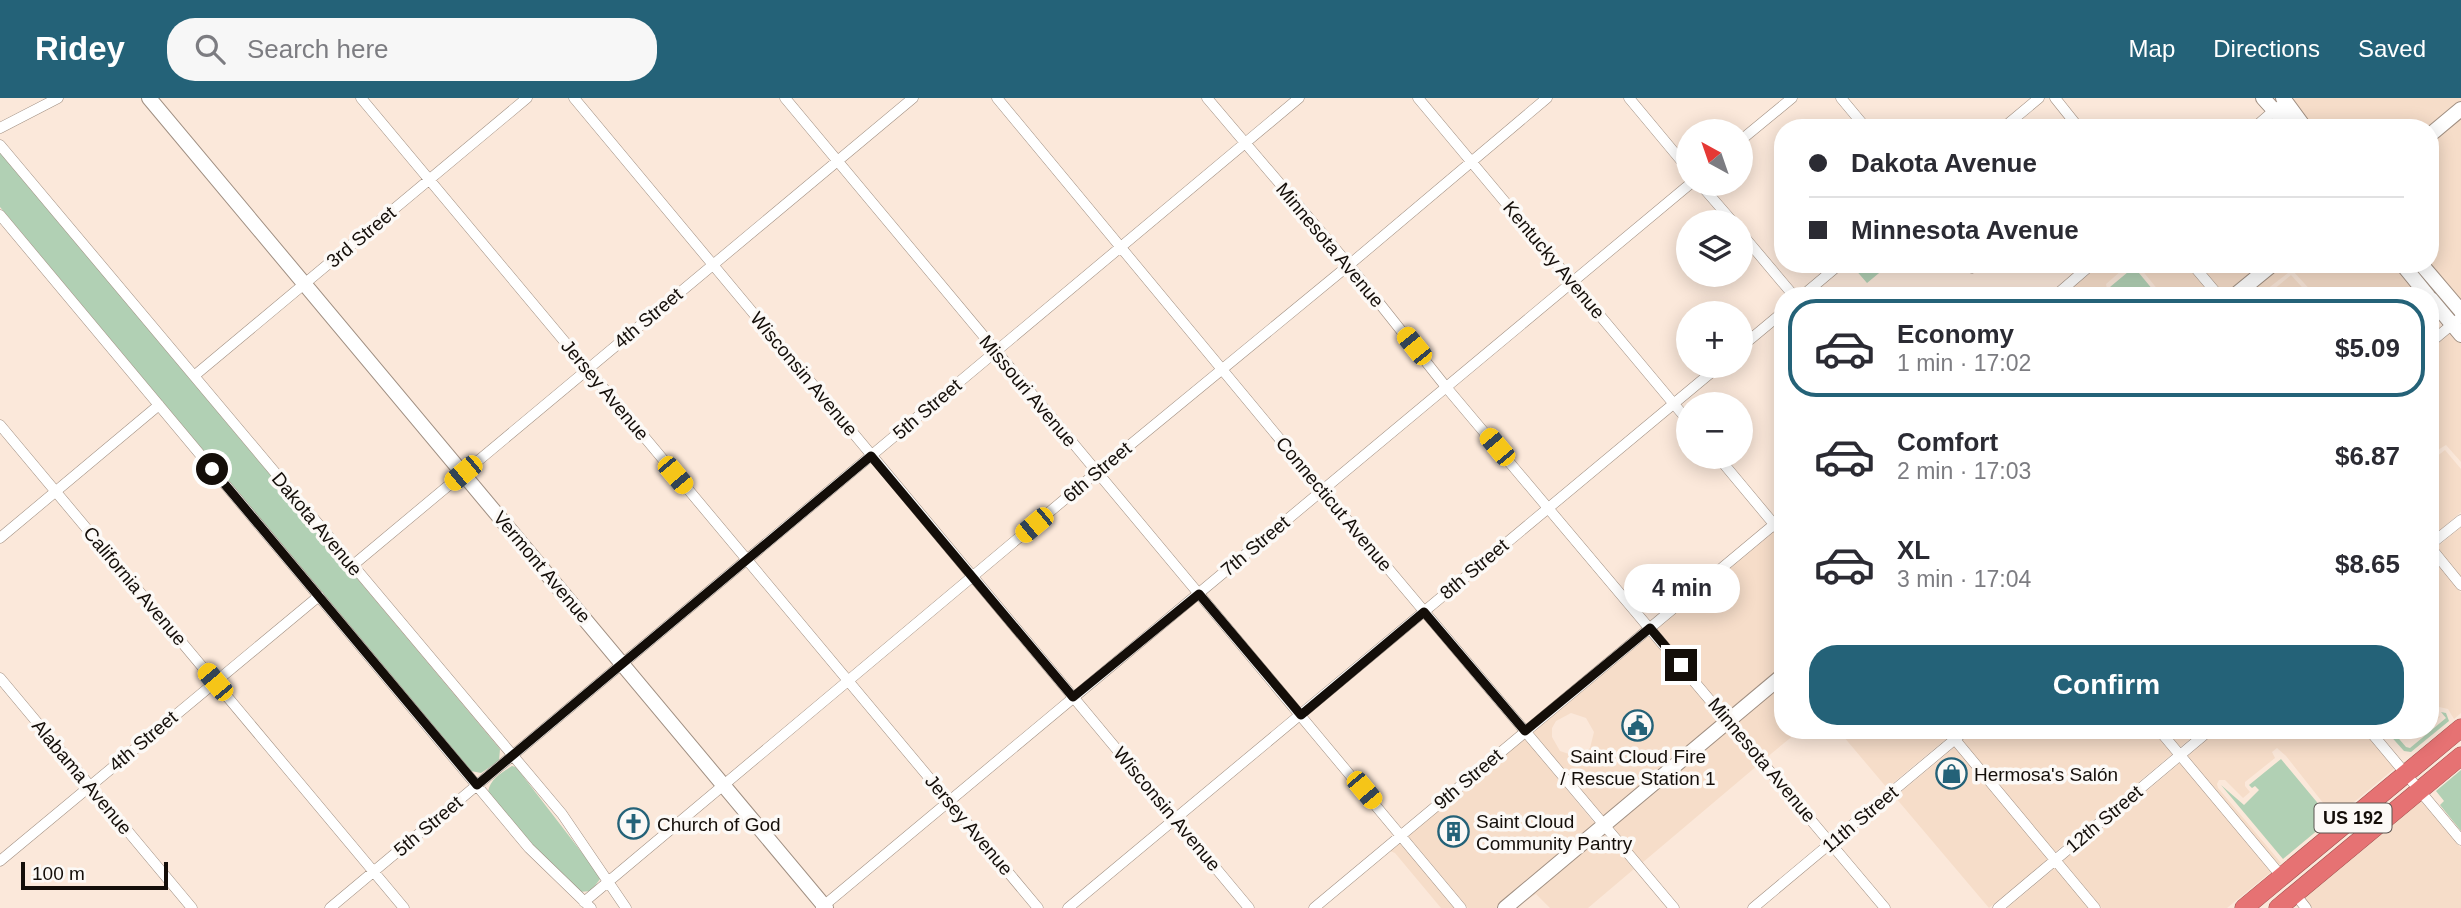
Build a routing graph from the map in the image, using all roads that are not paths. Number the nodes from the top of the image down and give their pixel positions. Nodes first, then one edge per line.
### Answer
1 (58, 98) edge
2 (149, 98) edge
3 (361, 98) edge
4 (527, 98) edge
5 (574, 98) edge
6 (785, 98) edge
7 (913, 98) edge
8 (997, 98) edge
9 (1207, 98) edge
10 (1299, 98) edge
11 (1418, 98) edge
12 (1547, 98) edge
13 (1629, 98) edge
14 (1792, 98) edge
15 (1841, 98) edge
16 (2039, 98) edge
17 (2055, 98) edge
18 (2263, 98) edge
19 (2282, 102) edge
20 (2461, 109) edge
21 (1858, 119) edge
22 (2014, 119) edge
23 (2072, 119) edge
24 (2264, 119) edge
25 (2287, 119) edge
26 (2297, 119) edge
27 (2439, 127) edge
28 (0, 128) edge
29 (1754, 129) edge
30 (1244, 144) junction
31 (0, 145) edge
32 (1676, 154) edge
33 (837, 161) junction
34 (1471, 161) junction
35 (430, 180) junction
36 (1676, 196) edge
37 (1710, 196) edge
38 (1722, 210) edge
39 (0, 215) edge
40 (1119, 247) junction
41 (1753, 247) edge
42 (713, 264) junction
43 (1349, 265) junction
44 (1774, 272) edge
45 (1775, 273) edge
46 (1829, 273) edge
47 (2081, 273) edge
48 (2200, 273) edge
49 (2262, 273) edge
50 (2409, 273) edge
51 (2429, 273) edge
52 (1572, 282) junction
53 (304, 284) junction
54 (1786, 287) edge
55 (1813, 287) edge
56 (2065, 287) edge
57 (2211, 287) edge
58 (2245, 287) edge
59 (2421, 287) edge
60 (2439, 307) edge
61 (2461, 311) edge
62 (1774, 320) edge
63 (2458, 326) edge
64 (1753, 337) edge
65 (2439, 337) edge
66 (995, 352) junction
67 (588, 369) junction
68 (1222, 369) junction
69 (194, 376) junction
70 (1704, 378) edge
71 (1446, 387) junction
72 (1673, 404) junction
73 (159, 405) junction
74 (1676, 407) edge
75 (0, 425) edge
76 (871, 456) junction
77 (1728, 469) edge
78 (463, 473) junction
79 (1096, 473) junction
80 (1322, 490) junction
81 (55, 491) junction
82 (1548, 507) junction
83 (2461, 520) edge
84 (1774, 524) joint
85 (0, 538) edge
86 (2439, 539) edge
87 (2439, 556) edge
88 (745, 559) junction
89 (352, 566) junction
90 (972, 577) junction
91 (2461, 585) edge
92 (1199, 594) junction
93 (319, 596) junction
94 (1424, 612) junction
95 (1650, 628) junction
96 (623, 664) junction
97 (0, 678) edge
98 (847, 681) junction
99 (215, 682) junction
100 (1774, 683) edge
101 (1073, 697) junction
102 (1301, 715) junction
103 (1728, 721) junction
104 (2461, 728) edge
105 (1525, 731) junction
106 (1955, 739) joint
107 (2167, 739) edge
108 (2199, 739) edge
109 (2377, 739) edge
110 (2180, 755) junction
111 (2461, 756) edge
112 (513, 757) junction
113 (2406, 774) junction
114 (89, 785) junction
115 (477, 785) junction
116 (723, 786) junction
117 (2420, 790) junction
118 (949, 802) junction
119 (1175, 819) junction
120 (2344, 825) junction
121 (1604, 826) junction
122 (1401, 835) junction
123 (2461, 840) edge
124 (1831, 842) junction
125 (2055, 860) junction
126 (0, 861) edge
127 (374, 871) junction
128 (2282, 877) junction
129 (609, 880) junction
130 (2300, 901) edge
131 (587, 905) edge
132 (824, 907) edge
133 (192, 908) edge
134 (330, 908) edge
135 (404, 908) edge
136 (626, 908) edge
137 (1038, 908) edge
138 (1068, 908) edge
139 (1249, 908) edge
140 (1314, 908) edge
141 (1461, 908) edge
142 (1505, 908) edge
143 (1674, 908) edge
144 (1753, 908) edge
145 (1885, 908) edge
146 (1998, 908) edge
147 (2095, 908) edge
148 (2244, 908) edge
149 (2262, 908) edge
150 (2278, 908) edge

1 - 28 street
2 - 53 street, Vermont Avenue
3 - 35 street, Jersey Avenue
4 - 35 street, 3rd Street
5 - 42 street, Wisconsin Avenue
6 - 33 street, Missouri Avenue
7 - 33 street, 4th Street
8 - 40 street, Connecticut Avenue
9 - 30 street, Minnesota Avenue
10 - 30 street, 5th Street
11 - 34 street, Kentucky Avenue
12 - 34 street, 6th Street
13 - 32 street
14 - 29 street
15 - 21 street
16 - 22 street
17 - 23 street
18 - 19 street
19 - 24 street
19 - 25 street
19 - 26 street
20 - 27 street
30 - 40 street, 5th Street
30 - 43 street, Minnesota Avenue
31 - 69 street, Dakota Avenue
33 - 42 street, 4th Street
33 - 66 street, Missouri Avenue
34 - 43 street, 6th Street
34 - 52 street, Kentucky Avenue
35 - 53 street, 3rd Street
35 - 67 street, Jersey Avenue
36 - 52 street, 7th Street
37 - 38 street
39 - 73 street
40 - 66 street, 5th Street
40 - 68 street, Connecticut Avenue
41 - 44 street
42 - 67 street, 4th Street
42 - 76 street, Wisconsin Avenue
43 - 68 street, 6th Street
43 - 71 street, Minnesota Avenue
45 - 54 street
46 - 55 street
47 - 56 street
48 - 57 street
49 - 58 street
50 - 59 street
51 - 61 street
52 - 71 street, 7th Street
52 - 72 street, Kentucky Avenue
53 - 69 street, 3rd Street
53 - 78 street, Vermont Avenue
60 - 63 street
62 - 64 street
63 - 65 street
66 - 76 street, 5th Street
66 - 79 street, Missouri Avenue
67 - 78 street, 4th Street
67 - 88 street, Jersey Avenue
68 - 79 street, 6th Street
68 - 80 street, Connecticut Avenue
69 - 89 street, Dakota Avenue
70 - 72 street, 8th Street
71 - 80 street, 7th Street
71 - 82 street, Minnesota Avenue
72 - 74 street, Kentucky Avenue
72 - 82 street, 8th Street
73 - 81 street
73 - 93 street
75 - 81 street, California Avenue
76 - 88 street, 5th Street
76 - 90 street, Wisconsin Avenue
77 - 84 street
78 - 89 street, 4th Street
78 - 96 street, Vermont Avenue
79 - 90 street, 6th Street
79 - 92 street, Missouri Avenue
80 - 92 street, 7th Street
80 - 94 street, Connecticut Avenue
81 - 85 street
81 - 99 street, California Avenue
82 - 94 street, 8th Street
82 - 95 street, Minnesota Avenue
83 - 86 street
84 - 95 street, 9th Street
87 - 91 street
88 - 96 street, 5th Street
88 - 98 street, Jersey Avenue
89 - 112 street, Dakota Avenue
90 - 98 street, 6th Street
90 - 101 street, Wisconsin Avenue
92 - 101 street, 7th Street
92 - 102 street, Missouri Avenue
93 - 99 street, 4th Street
93 - 115 street
94 - 102 street, 8th Street
94 - 105 street, Connecticut Avenue
95 - 103 street, Minnesota Avenue
95 - 105 street, 9th Street
96 - 112 street, 5th Street
96 - 116 street, Vermont Avenue
97 - 114 street, Alabama Avenue
98 - 116 street, 6th Street
98 - 118 street, Jersey Avenue
99 - 114 street, 4th Street
99 - 127 street, California Avenue
100 - 103 street
101 - 118 street, 7th Street
101 - 119 street, Wisconsin Avenue
102 - 119 street, 8th Street
102 - 122 street, Missouri Avenue
103 - 121 street
103 - 124 street, Minnesota Avenue
104 - 113 highway, US 192
105 - 121 street, Connecticut Avenue
105 - 122 street, 9th Street
106 - 124 street, 11th Street
106 - 125 street
107 - 110 street
108 - 110 street, 12th Street
109 - 113 street
110 - 125 street, 12th Street
110 - 128 street
111 - 117 highway, US 192
112 - 115 street, 5th Street
112 - 129 street, Dakota Avenue
113 - 117 street
113 - 120 highway, US 192
114 - 126 street, 4th Street
114 - 133 street, Alabama Avenue
115 - 127 street, 5th Street
115 - 131 street
116 - 129 street, 6th Street
116 - 132 street, Vermont Avenue
117 - 123 street
117 - 130 highway, US 192
118 - 132 street, 7th Street
118 - 137 street, Jersey Avenue
119 - 138 street, 8th Street
119 - 139 street, Wisconsin Avenue
120 - 128 highway, US 192
120 - 130 highway
121 - 142 street
121 - 143 street, Connecticut Avenue
122 - 140 street, 9th Street
122 - 141 street, Missouri Avenue
124 - 144 street, 11th Street
124 - 145 street, Minnesota Avenue
125 - 146 street, 12th Street
125 - 147 street
127 - 134 street, 5th Street
127 - 135 street, California Avenue
128 - 148 highway, US 192
128 - 149 highway
129 - 131 street, 6th Street
129 - 136 street, Dakota Avenue
130 - 150 highway, US 192

